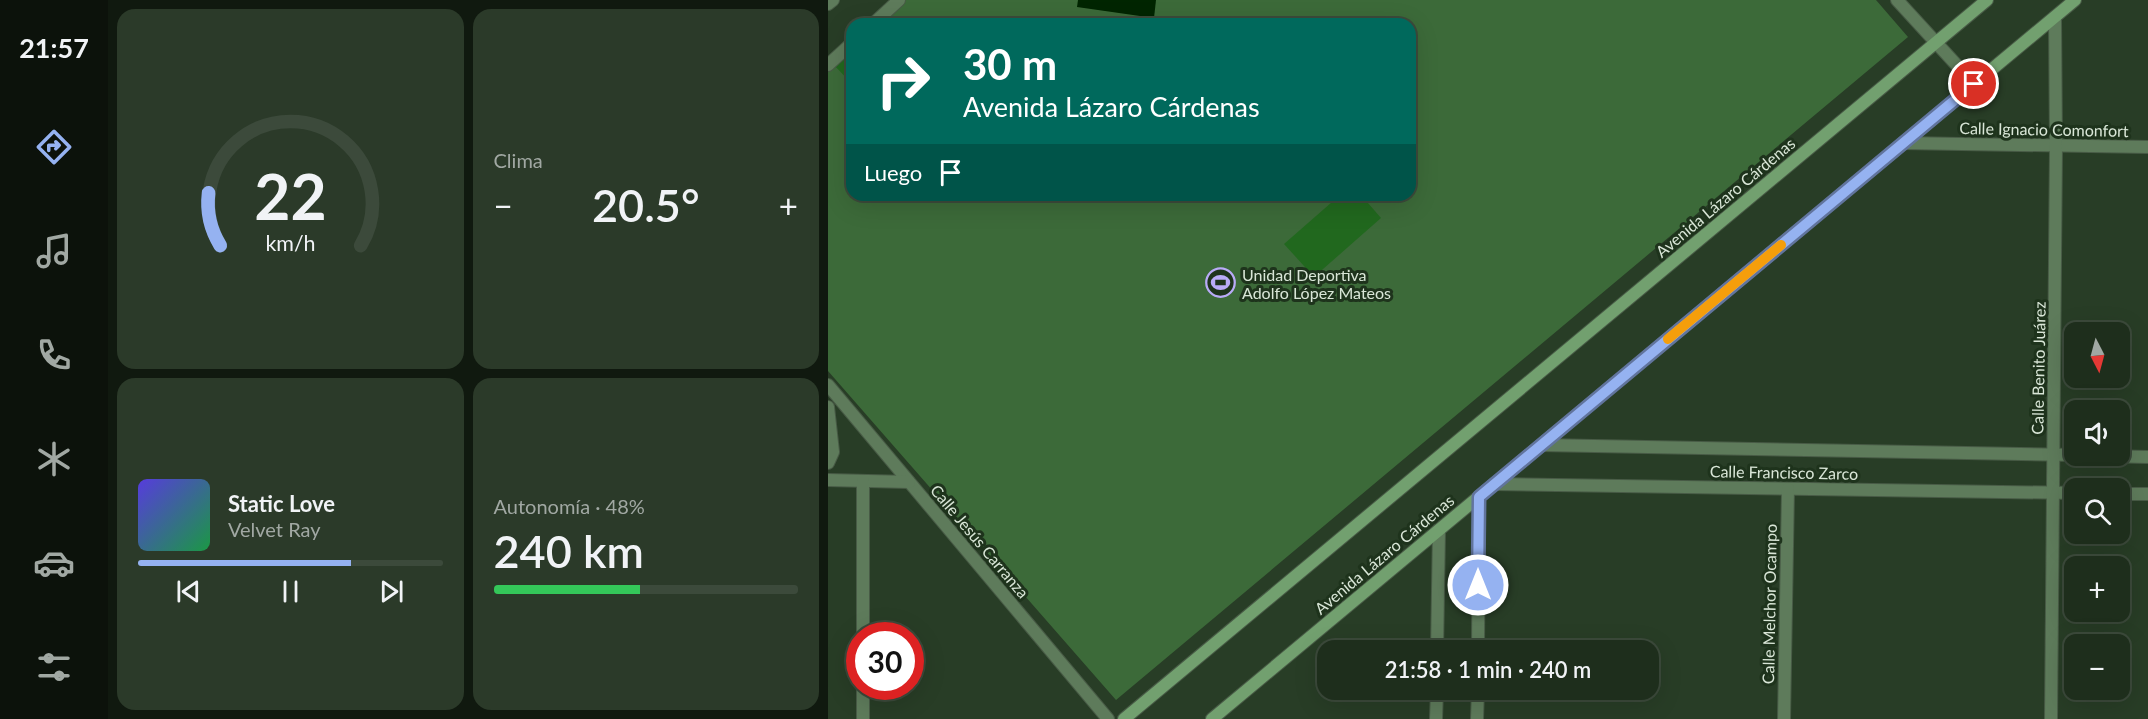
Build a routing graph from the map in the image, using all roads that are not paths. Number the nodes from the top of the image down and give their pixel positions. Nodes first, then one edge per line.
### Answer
1 (833, 0) edge
2 (899, 0) edge
3 (1897, 0) edge
4 (1987, 0) edge
5 (2075, 0) edge
6 (828, 4) edge
7 (2055, 17) junction
8 (880, 18) edge
9 (1936, 43) junction
10 (846, 48) edge
11 (828, 65) edge
12 (1974, 84) junction
13 (1903, 143) junction
14 (2056, 146) junction
15 (2148, 147) edge
16 (828, 385) edge
17 (828, 406) edge
18 (1541, 445) junction
19 (2053, 455) junction
20 (2064, 455) edge
21 (2130, 457) edge
22 (2148, 457) edge
23 (828, 463) edge
24 (828, 480) edge
25 (863, 481) junction
26 (909, 482) junction
27 (1494, 484) junction
28 (1788, 489) junction
29 (2053, 493) junction
30 (2064, 493) edge
31 (2130, 494) edge
32 (2148, 494) edge
33 (1479, 497) junction
34 (1438, 530) junction
35 (863, 622) edge
36 (1437, 640) edge
37 (1478, 640) edge
38 (863, 700) edge
39 (1437, 700) edge
40 (1478, 700) edge
41 (863, 719) edge
42 (1108, 719) edge
43 (1124, 719) edge
44 (1212, 719) edge
45 (1436, 719) edge
46 (1477, 719) edge
47 (1784, 719) edge
48 (2051, 719) edge

1 - 6 street
2 - 8 street
3 - 9 street
4 - 9 street, Avenida Lázaro Cárdenas
5 - 7 street, Avenida Lázaro Cárdenas
7 - 12 street, Avenida Lázaro Cárdenas
7 - 14 street, Calle Benito Juárez
9 - 12 street
9 - 43 street, Avenida Lázaro Cárdenas
10 - 11 street
12 - 13 street, Avenida Lázaro Cárdenas
13 - 14 street, Calle Ignacio Comonfort
13 - 18 street, Avenida Lázaro Cárdenas
14 - 15 street, Calle Ignacio Comonfort
14 - 19 street, Calle Benito Juárez
16 - 26 street, Calle Jesús Carranza
17 - 23 street
18 - 19 street, Calle Francisco Zarco
18 - 27 street, Avenida Lázaro Cárdenas
19 - 20 street, Calle Francisco Zarco
19 - 29 street, Calle Benito Juárez
21 - 22 street
24 - 25 street
25 - 26 street
25 - 35 street
26 - 42 street, Calle Jesús Carranza
27 - 28 street, Calle Francisco Zarco
27 - 33 street, Avenida Lázaro Cárdenas
28 - 29 street, Calle Francisco Zarco
28 - 47 street, Calle Melchor Ocampo
29 - 30 street, Calle Francisco Zarco
29 - 48 street, Calle Benito Juárez
31 - 32 street
33 - 34 street, Avenida Lázaro Cárdenas
33 - 37 street
34 - 36 street
34 - 44 street, Avenida Lázaro Cárdenas
38 - 41 street
39 - 45 street
40 - 46 street

